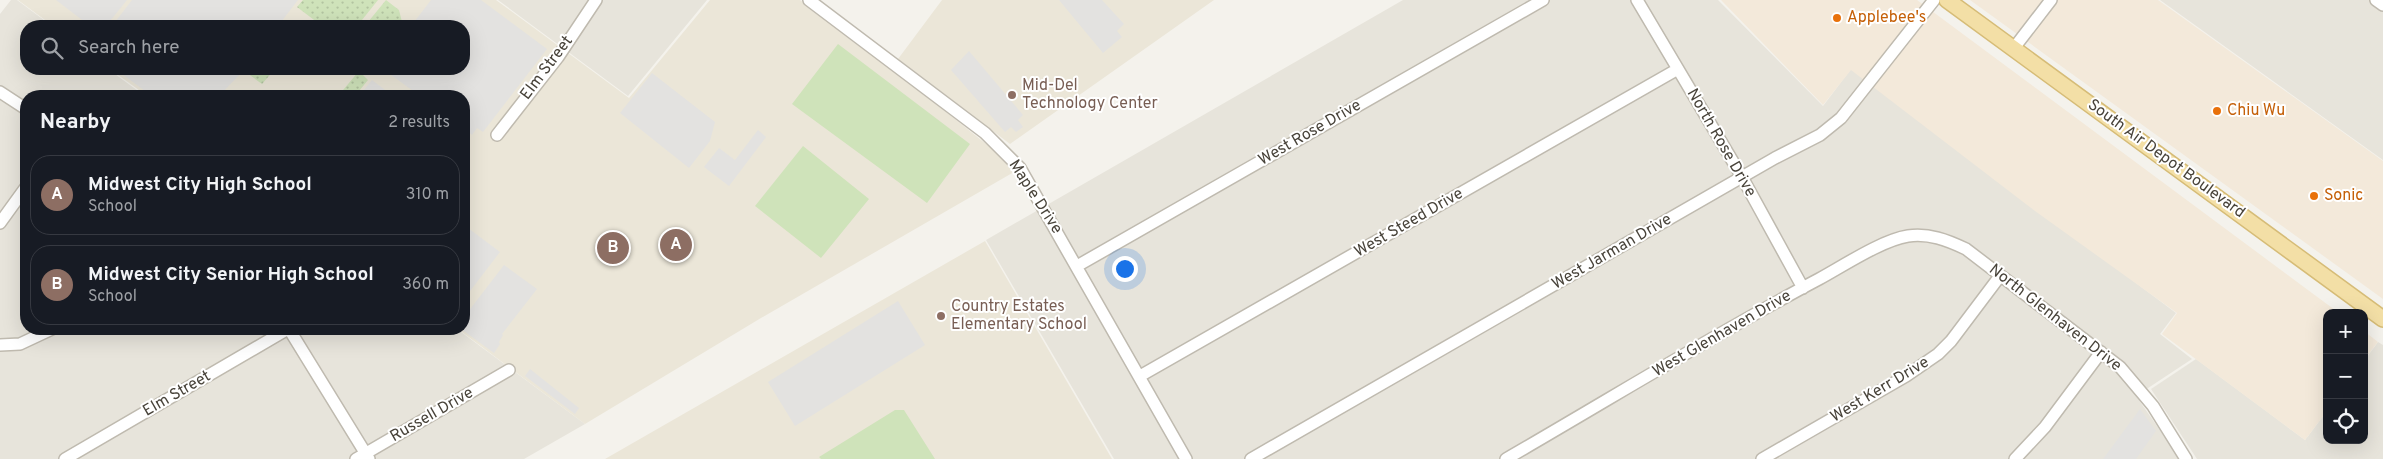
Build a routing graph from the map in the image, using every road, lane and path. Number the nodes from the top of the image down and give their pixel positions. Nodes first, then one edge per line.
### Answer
1 (596, 0) edge
2 (809, 0) edge
3 (1543, 0) edge
4 (1637, 0) edge
5 (1934, 0) edge
6 (1947, 0) edge
7 (2051, 0) edge
8 (2376, 0) edge
9 (2383, 6) edge
10 (2014, 48) junction
11 (1678, 68) junction
12 (0, 92) edge
13 (20, 105) edge
14 (496, 135) dead end
15 (1742, 177) junction
16 (20, 196) edge
17 (0, 223) edge
18 (1945, 239) joint
19 (1077, 266) junction
20 (2000, 276) junction
21 (1803, 288) junction
22 (2383, 319) edge
23 (39, 335) edge
24 (278, 335) edge
25 (292, 335) edge
26 (0, 345) edge
27 (2101, 352) junction
28 (508, 370) dead end
29 (1140, 376) junction
30 (363, 457) edge
31 (66, 459) edge
32 (1186, 459) edge
33 (1251, 459) edge
34 (1506, 459) edge
35 (1762, 459) edge
36 (2015, 459) edge
37 (2186, 459) edge

1 - 14 street, Elm Street
2 - 19 street, Maple Drive
3 - 19 street, West Rose Drive
4 - 11 street, North Rose Drive
5 - 15 street, West Jarman Drive
6 - 10 main road, South Air Depot Boulevard
7 - 10 street
8 - 9 street
10 - 22 main road, South Air Depot Boulevard
11 - 15 street, North Rose Drive
11 - 29 street, West Steed Drive
12 - 13 street
15 - 21 street, North Rose Drive
15 - 33 street, West Jarman Drive
16 - 17 street
18 - 20 street, North Glenhaven Drive
18 - 21 street, West Glenhaven Drive
19 - 29 street, Maple Drive
20 - 27 street, North Glenhaven Drive
20 - 35 street, West Kerr Drive
21 - 34 street, West Glenhaven Drive
23 - 26 street
24 - 31 street, Elm Street
25 - 30 street
27 - 36 street
27 - 37 street, North Glenhaven Drive
28 - 30 street, Russell Drive
29 - 32 street, Maple Drive

